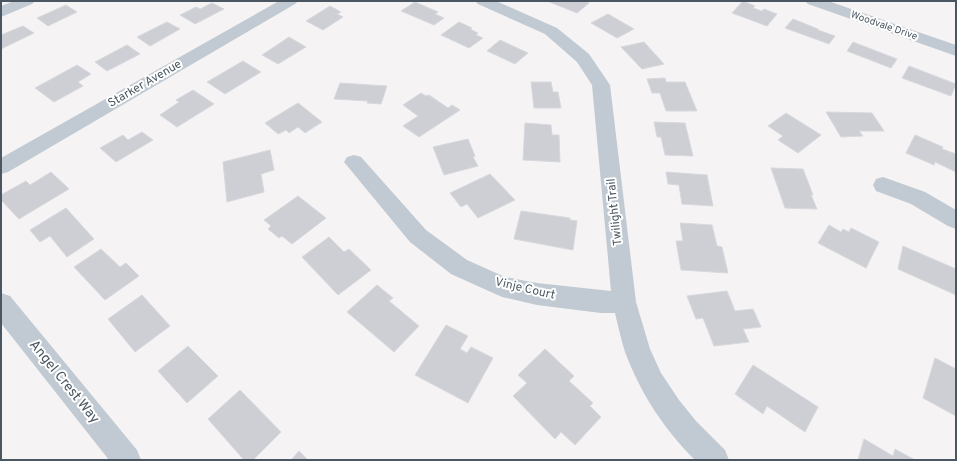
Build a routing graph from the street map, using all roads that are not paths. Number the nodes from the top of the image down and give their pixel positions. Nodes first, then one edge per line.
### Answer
1 (26, 1) edge
2 (290, 1) edge
3 (483, 1) edge
4 (813, 1) edge
5 (1, 12) edge
6 (956, 51) edge
7 (354, 162) dead end
8 (1, 167) edge
9 (883, 184) dead end
10 (956, 220) edge
11 (624, 302) junction
12 (1, 304) edge
13 (127, 460) edge
14 (715, 460) edge

1 - 5 street
2 - 8 street, Starker Avenue
3 - 11 street, Twilight Trail
4 - 6 street, Woodvale Drive
7 - 11 street, Vinje Court
9 - 10 street
11 - 14 street, Twilight Trail
12 - 13 street, Angel Crest Way

